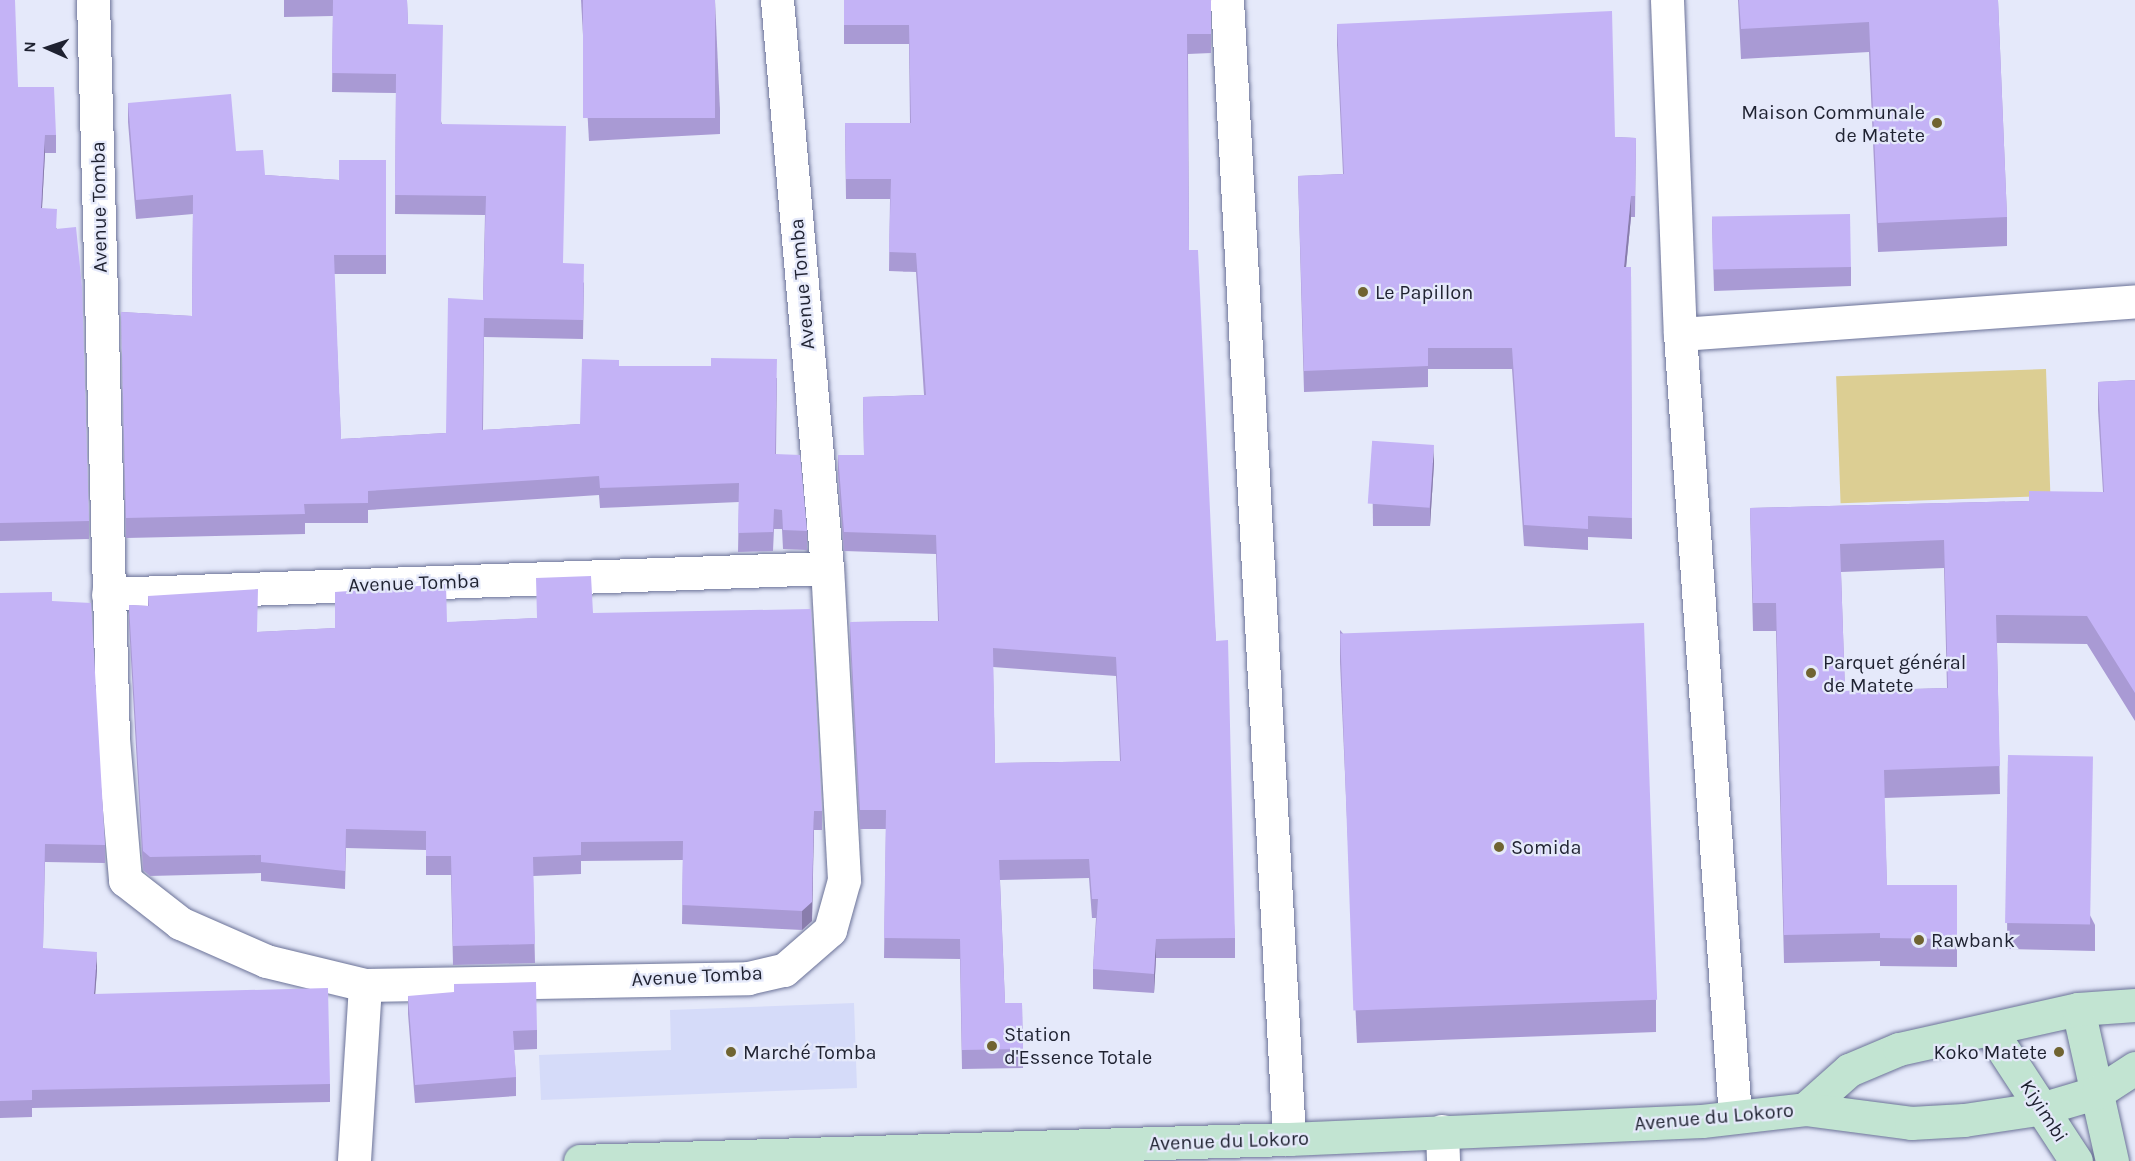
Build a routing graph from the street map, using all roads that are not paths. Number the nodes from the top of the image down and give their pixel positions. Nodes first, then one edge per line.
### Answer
1 (93, 0) edge
2 (777, 0) edge
3 (1227, 0) edge
4 (1667, 0) edge
5 (2135, 301) edge
6 (1680, 334) junction
7 (827, 568) junction
8 (108, 594) junction
9 (365, 985) junction
10 (2135, 1005) edge
11 (2078, 1009) junction
12 (1991, 1031) junction
13 (2135, 1068) edge
14 (2098, 1092) junction
15 (2044, 1108) junction
16 (1805, 1109) junction
17 (1735, 1116) junction
18 (1289, 1139) junction
19 (1443, 1146) edge
20 (896, 1157) edge
21 (354, 1161) edge
22 (580, 1161) edge
23 (2076, 1161) edge
24 (2112, 1161) edge

1 - 8 street, Avenue Tomba
2 - 7 street, Avenue Tomba
3 - 18 street
4 - 6 street
5 - 6 street
6 - 17 street
7 - 8 street, Avenue Tomba
7 - 9 street, Avenue Tomba
8 - 9 street, Avenue Tomba
9 - 21 street
10 - 11 street, Avenue du Lokoro
11 - 12 street, Avenue du Lokoro
11 - 14 street
12 - 15 street, Kiyimbi
12 - 16 street, Avenue du Lokoro
13 - 14 street, Avenue du Lokoro
14 - 15 street, Avenue du Lokoro
14 - 24 street
15 - 16 street, Avenue du Lokoro
15 - 23 street, Kiyimbi
16 - 17 street, Avenue du Lokoro
17 - 19 street, Avenue du Lokoro
18 - 19 street, Avenue du Lokoro
18 - 20 street, Avenue du Lokoro
20 - 22 street, Avenue du Lokoro

